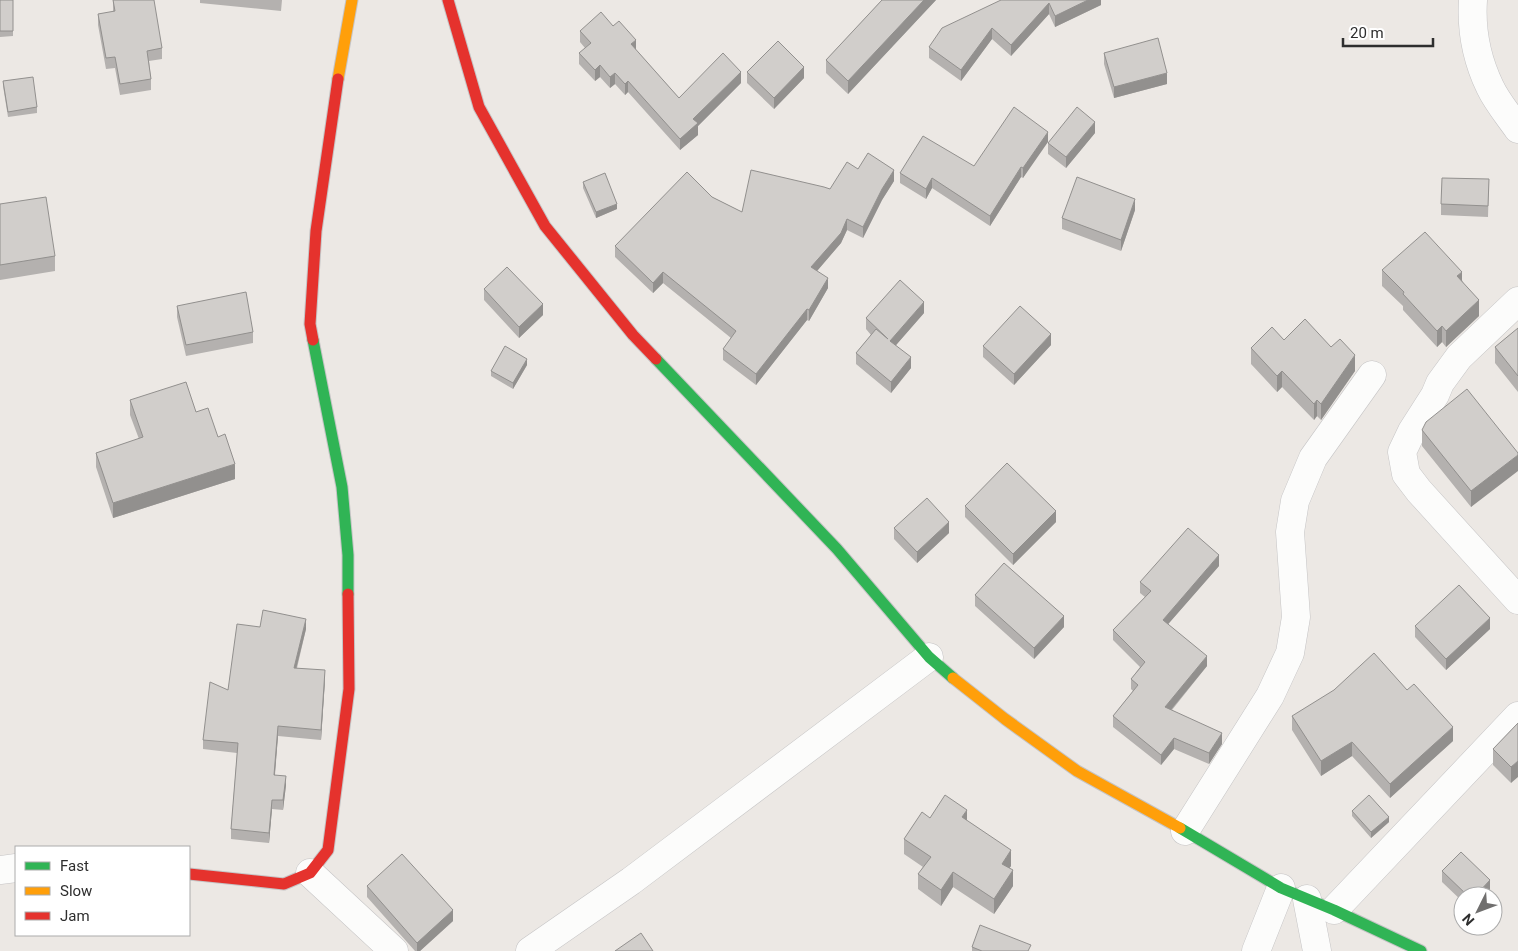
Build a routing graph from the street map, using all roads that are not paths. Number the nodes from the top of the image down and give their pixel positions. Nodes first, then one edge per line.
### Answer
1 (352, 0) edge
2 (448, 0) edge
3 (1473, 0) edge
4 (1518, 129) edge
5 (1518, 301) edge
6 (1372, 375) dead end
7 (1518, 600) edge
8 (929, 658) junction
9 (1518, 716) edge
10 (1185, 831) junction
11 (15, 868) edge
12 (0, 870) edge
13 (310, 873) junction
14 (190, 874) edge
15 (1281, 888) junction
16 (1307, 899) junction
17 (1334, 910) junction
18 (394, 951) edge
19 (530, 951) edge
20 (1256, 951) edge
21 (1317, 951) edge
22 (1421, 951) edge

1 - 13 street
2 - 8 street
3 - 4 street
5 - 7 street
6 - 10 street
8 - 10 street
8 - 19 street
9 - 17 street
10 - 15 street
11 - 12 street
13 - 14 street
13 - 18 street
15 - 16 street
15 - 20 street
16 - 17 street
16 - 21 street
17 - 22 street

